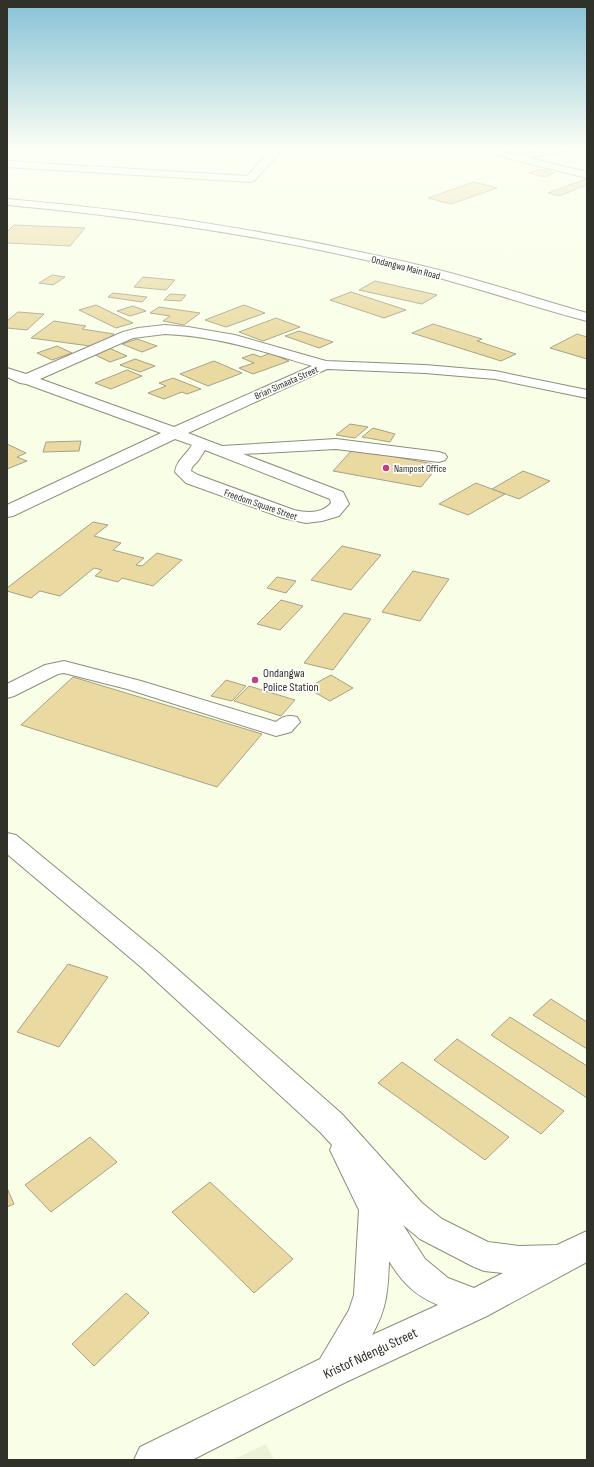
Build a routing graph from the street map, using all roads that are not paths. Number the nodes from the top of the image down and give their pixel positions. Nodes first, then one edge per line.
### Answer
1 (137, 216) edge
2 (192, 216) edge
3 (587, 306) edge
4 (587, 317) edge
5 (325, 365) junction
6 (7, 372) edge
7 (25, 380) junction
8 (587, 394) edge
9 (175, 434) junction
10 (201, 444) junction
11 (218, 450) junction
12 (439, 457) dead end
13 (7, 512) edge
14 (7, 692) edge
15 (290, 722) dead end
16 (7, 841) edge
17 (332, 1123) junction
18 (374, 1210) junction
19 (574, 1253) edge
20 (475, 1305) junction
21 (332, 1371) junction
22 (153, 1460) edge

1 - 4 street, Ondangwa Main Road
2 - 3 street, Ondangwa Main Road
5 - 7 street
5 - 8 street, Brian Simaata Street
5 - 9 street, Brian Simaata Street
6 - 7 street, Freedom Square Street
7 - 9 street, Freedom Square Street
9 - 10 street, Freedom Square Street
9 - 13 street, Brian Simaata Street
10 - 11 street, Freedom Square Street
10 - 11 street, Freedom Square Street
11 - 12 street
14 - 15 street
16 - 17 street
17 - 18 street
17 - 19 street
18 - 20 street
18 - 21 street
19 - 20 street, Kristof Ndengu Street
20 - 21 street, Kristof Ndengu Street
21 - 22 street, Kristof Ndengu Street

